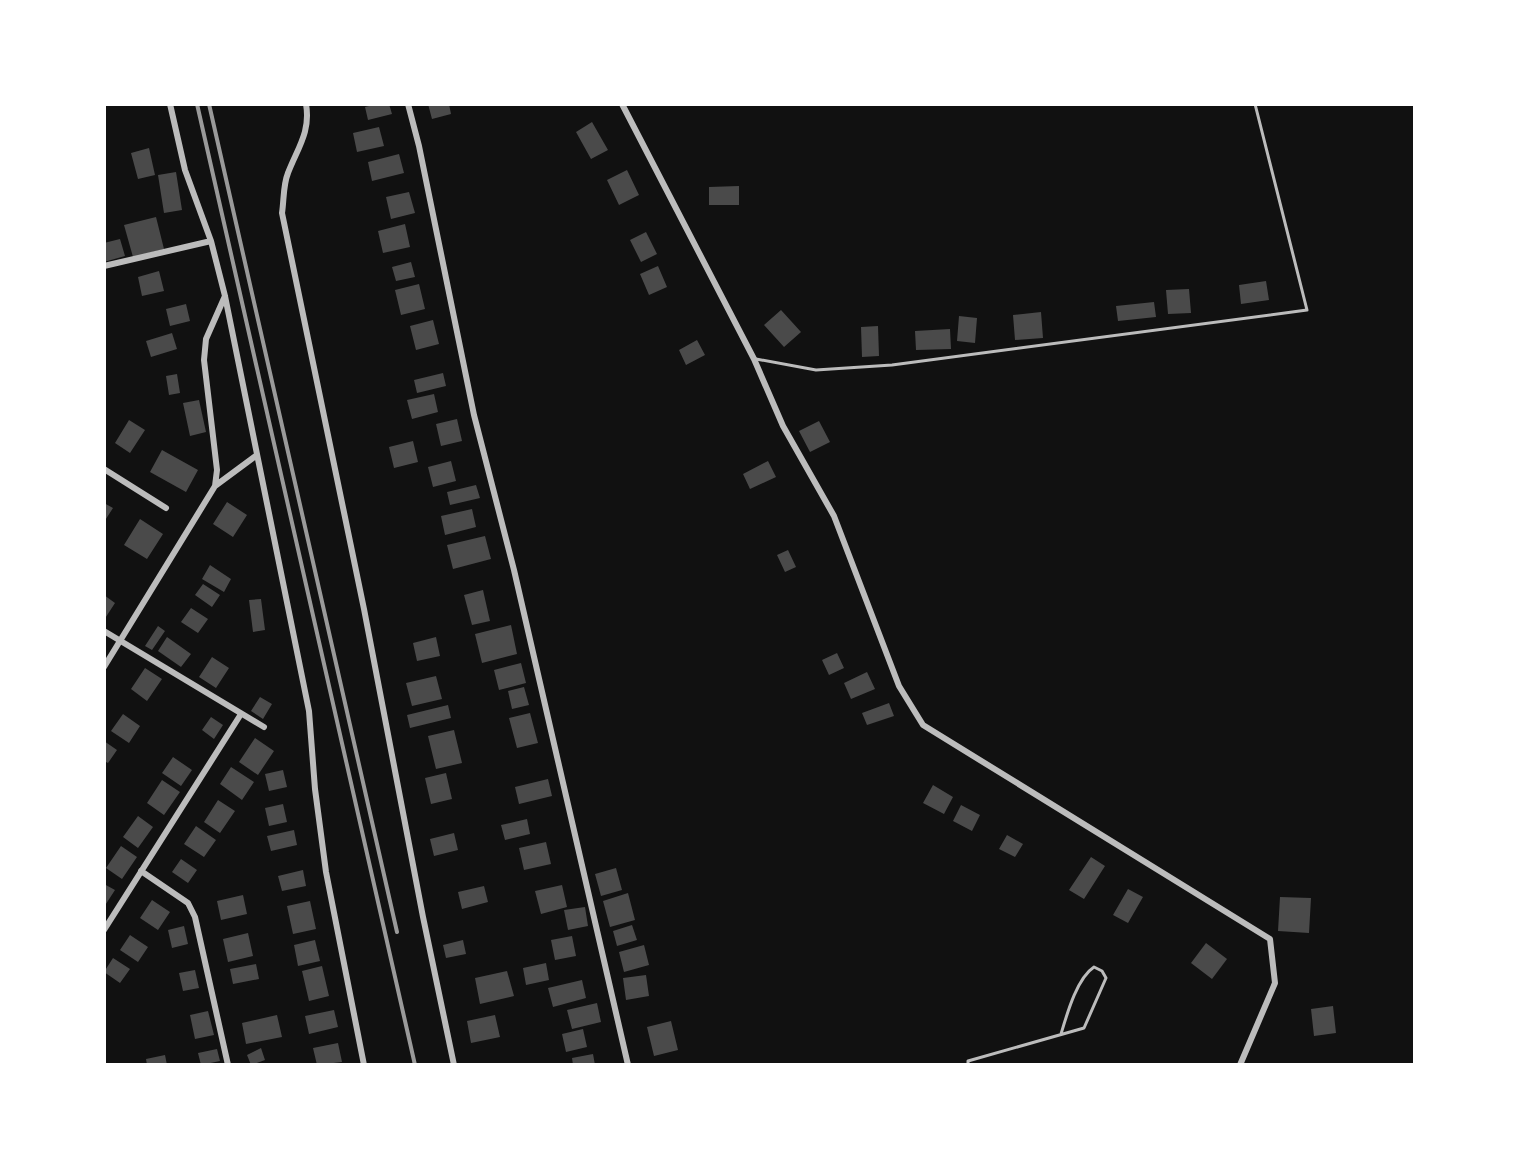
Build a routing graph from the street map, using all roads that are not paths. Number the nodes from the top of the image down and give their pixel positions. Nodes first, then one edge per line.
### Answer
1 (170, 104) edge
2 (306, 104) edge
3 (408, 104) edge
4 (622, 104) edge
5 (1255, 104) edge
6 (211, 241) junction
7 (104, 266) edge
8 (225, 296) junction
9 (754, 359) junction
10 (257, 455) junction
11 (104, 469) edge
12 (215, 486) junction
13 (166, 508) dead end
14 (104, 631) edge
15 (120, 641) junction
16 (104, 667) edge
17 (241, 714) junction
18 (264, 727) dead end
19 (141, 871) junction
20 (104, 930) edge
21 (1061, 1034) junction
22 (228, 1065) edge
23 (364, 1065) edge
24 (454, 1065) edge
25 (628, 1065) edge
26 (968, 1065) edge
27 (1240, 1065) edge

1 - 6 street
2 - 24 street
3 - 25 street
4 - 9 street
5 - 9 lane
6 - 7 street
6 - 8 street
8 - 10 street
8 - 12 street
9 - 27 street
10 - 12 street
10 - 23 street
11 - 13 street
12 - 15 street
14 - 15 street
15 - 16 street
15 - 17 street
17 - 18 street
17 - 19 street
19 - 20 street
19 - 22 street
21 - 21 lane
21 - 26 lane

